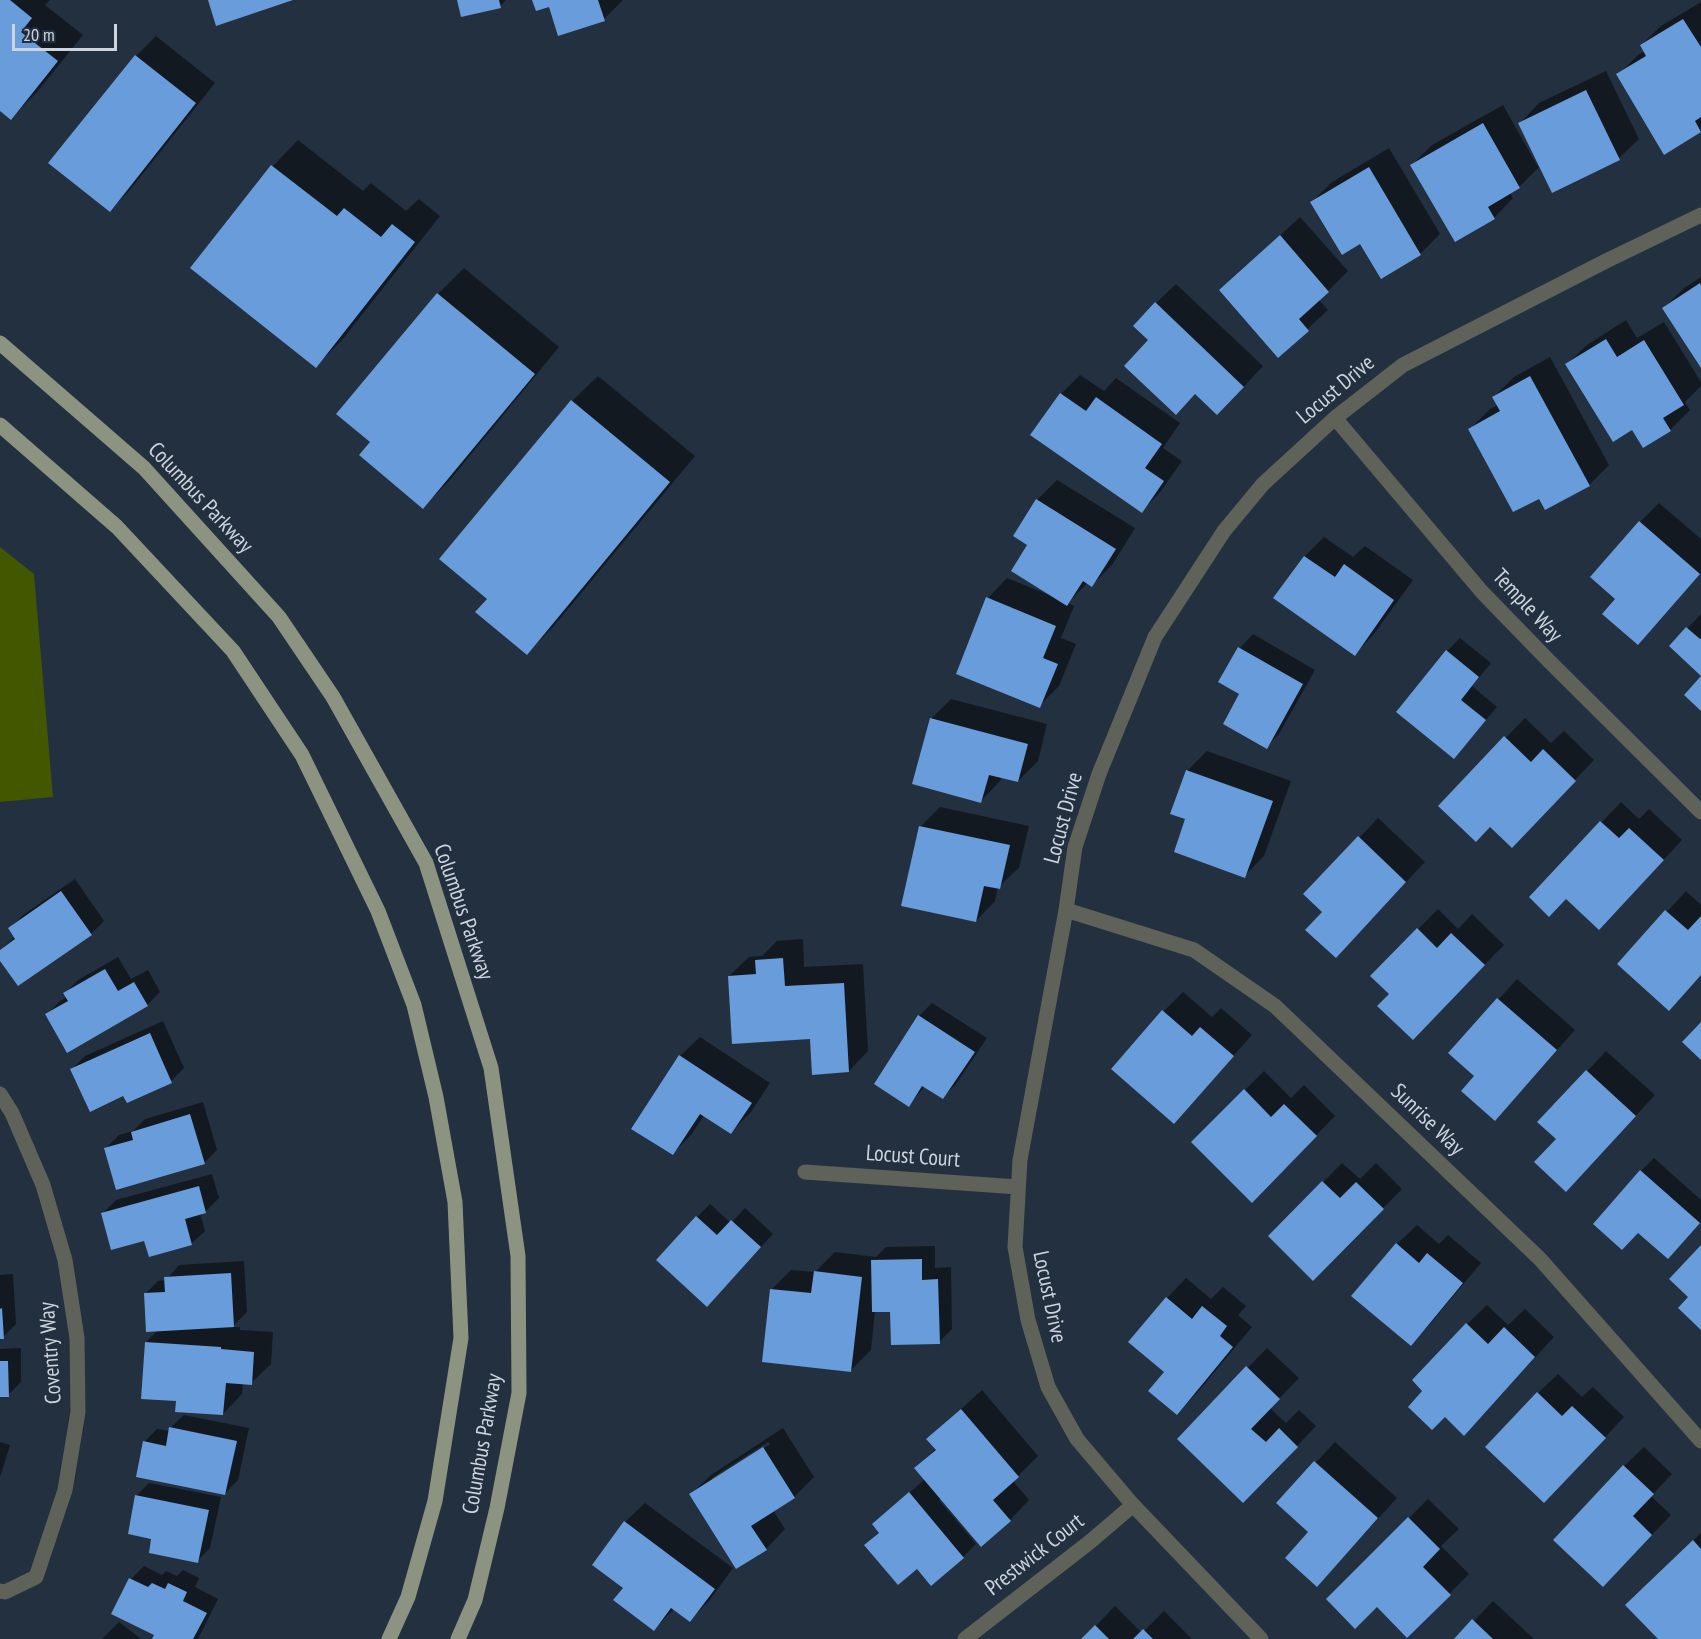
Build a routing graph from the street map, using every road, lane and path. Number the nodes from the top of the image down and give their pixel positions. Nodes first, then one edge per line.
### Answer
1 (1701, 215) edge
2 (0, 343) edge
3 (1335, 418) junction
4 (0, 425) edge
5 (1701, 812) edge
6 (1066, 910) junction
7 (0, 1094) edge
8 (805, 1172) dead end
9 (1018, 1187) junction
10 (1701, 1441) edge
11 (1133, 1505) junction
12 (0, 1591) edge
13 (389, 1639) edge
14 (458, 1639) edge
15 (965, 1639) edge
16 (1261, 1639) edge

1 - 3 street, Locust Drive
2 - 14 main road, Columbus Parkway
3 - 5 street, Temple Way
3 - 6 street, Locust Drive
4 - 13 main road, Columbus Parkway
6 - 9 street, Locust Drive
6 - 10 street, Sunrise Way
7 - 12 street, Coventry Way
8 - 9 street, Locust Court
9 - 11 street, Locust Drive
11 - 15 street, Prestwick Court
11 - 16 street, Locust Drive

